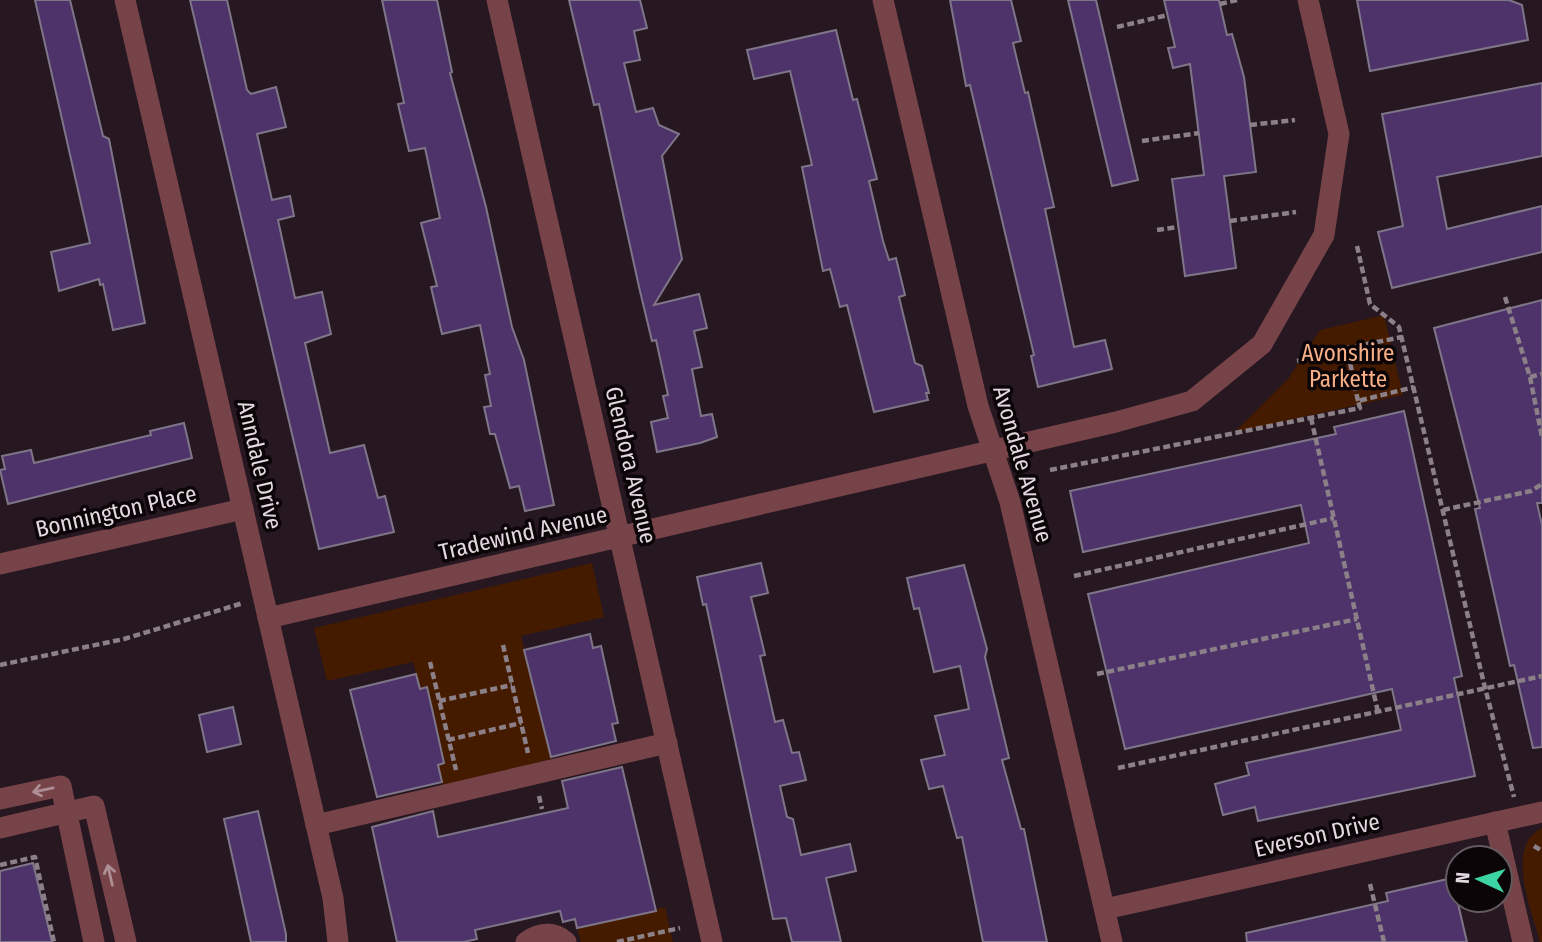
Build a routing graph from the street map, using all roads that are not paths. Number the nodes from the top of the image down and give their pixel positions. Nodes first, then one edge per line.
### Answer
1 (125, 0) edge
2 (497, 0) edge
3 (883, 0) edge
4 (1308, 0) edge
5 (993, 451) junction
6 (243, 509) junction
7 (621, 538) junction
8 (0, 564) edge
9 (268, 618) junction
10 (667, 743) junction
11 (0, 799) edge
12 (66, 812) junction
13 (1542, 812) edge
14 (1495, 822) junction
15 (316, 825) junction
16 (0, 828) edge
17 (1105, 909) junction
18 (94, 942) edge
19 (126, 942) edge
20 (338, 942) edge
21 (526, 942) edge
22 (566, 942) edge
23 (712, 942) edge
24 (1112, 942) edge
25 (1522, 942) edge

1 - 6 street, Anndale Drive
2 - 7 street, Glendora Avenue
3 - 5 street, Avondale Avenue
4 - 5 street, Tradewind Avenue
5 - 7 street, Tradewind Avenue
5 - 17 street, Avondale Avenue
6 - 8 street, Bonnington Place
6 - 9 street, Anndale Drive
7 - 9 street, Tradewind Avenue
7 - 10 street, Glendora Avenue
9 - 15 street, Anndale Drive
10 - 15 street
10 - 23 street, Glendora Avenue
12 -> 11 street
12 - 16 street
12 - 18 street
19 -> 12 street
13 - 14 street, Everson Drive
14 - 17 street, Everson Drive
14 - 25 street
15 - 20 street, Anndale Drive
17 - 24 street, Avondale Avenue
21 - 22 street

